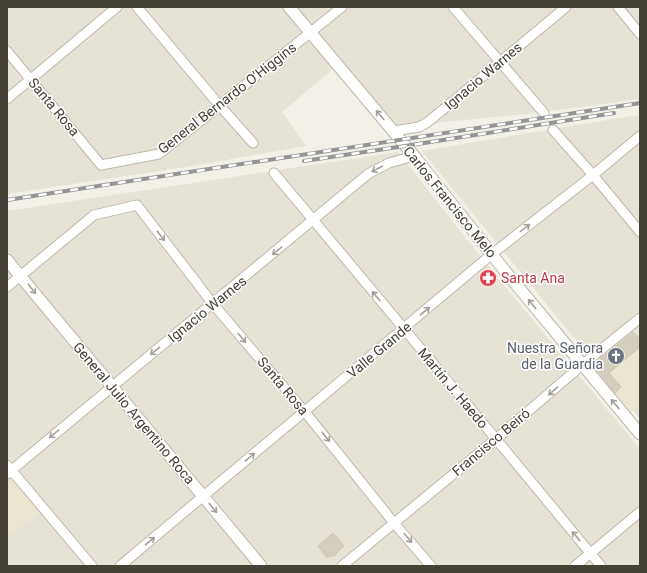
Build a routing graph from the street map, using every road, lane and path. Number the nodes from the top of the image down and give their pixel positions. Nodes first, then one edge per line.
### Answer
1 (117, 7) edge
2 (137, 7) edge
3 (289, 7) edge
4 (342, 7) edge
5 (453, 7) edge
6 (566, 7) edge
7 (618, 7) edge
8 (311, 33) junction
9 (640, 34) edge
10 (7, 50) edge
11 (500, 62) junction
12 (31, 79) junction
13 (7, 99) edge
14 (220, 106) junction
15 (544, 113) dead end
16 (553, 130) dead end
17 (394, 131) junction
18 (640, 136) edge
19 (253, 143) dead end
20 (414, 156) junction
21 (102, 164) joint
22 (274, 173) dead end
23 (593, 175) junction
24 (313, 221) junction
25 (640, 232) edge
26 (492, 254) junction
27 (7, 260) edge
28 (21, 276) junction
29 (7, 287) edge
30 (213, 304) junction
31 (640, 318) edge
32 (404, 329) junction
33 (582, 365) junction
34 (112, 386) junction
35 (305, 412) junction
36 (640, 434) edge
37 (496, 439) junction
38 (8, 470) edge
39 (203, 495) junction
40 (640, 512) edge
41 (394, 523) junction
42 (590, 554) junction
43 (92, 566) edge
44 (120, 566) edge
45 (261, 566) edge
46 (342, 566) edge
47 (431, 566) edge
48 (575, 566) edge
49 (601, 566) edge

1 - 12 street
2 - 14 street
3 - 8 street, Carlos Francisco Melo
4 - 8 street, General Bernardo O'Higgins
5 - 11 street
6 - 11 street, Ignacio Warnes
7 - 9 street
8 - 14 street, General Bernardo O'Higgins
17 -> 8 street, Carlos Francisco Melo
10 - 12 street, Santa Rosa
11 - 15 street
11 - 17 street, Ignacio Warnes
12 - 13 street
12 - 21 street, Santa Rosa
14 - 19 street
14 - 21 street, General Bernardo O'Higgins
16 - 23 street
17 - 20 street, Carlos Francisco Melo
18 - 23 street, Valle Grande
20 -> 24 street, Ignacio Warnes
20 - 26 street, Carlos Francisco Melo
22 - 24 street, Martín J. Haedo
23 - 25 street
26 -> 23 street, Valle Grande
24 -> 30 street, Ignacio Warnes
32 -> 24 street, Martín J. Haedo
32 -> 26 street, Valle Grande
33 -> 26 street, Carlos Francisco Melo
27 - 28 street, General Julio Argentino Roca
28 - 29 street
28 -> 30 street, Santa Rosa
28 -> 34 street, General Julio Argentino Roca
30 -> 34 street, Ignacio Warnes
30 -> 35 street, Santa Rosa
31 - 33 street, Francisco Beiró
32 - 35 street, Valle Grande
32 - 37 street, Martín J. Haedo
36 -> 33 street, Carlos Francisco Melo
33 -> 37 street, Francisco Beiró
34 -> 38 street, Ignacio Warnes
34 - 39 street, General Julio Argentino Roca
39 -> 35 street, Valle Grande
35 -> 41 street, Santa Rosa
37 - 41 street, Francisco Beiró
42 -> 37 street, Martín J. Haedo
38 - 43 street
44 -> 39 street, Valle Grande
39 -> 45 street, General Julio Argentino Roca
40 - 42 street
41 - 46 street, Francisco Beiró
41 -> 47 street, Santa Rosa
42 - 48 street
42 - 49 street, Martín J. Haedo

